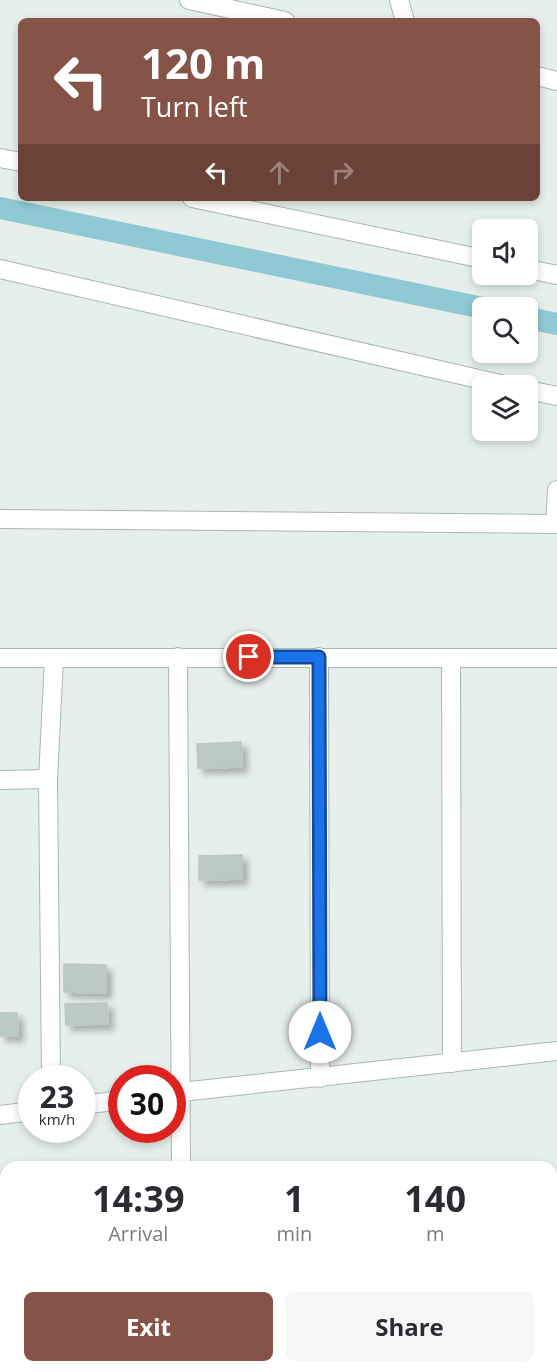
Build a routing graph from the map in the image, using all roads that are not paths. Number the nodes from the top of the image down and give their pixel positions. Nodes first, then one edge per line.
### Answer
1 (189, 0) edge
2 (399, 0) edge
3 (271, 18) edge
4 (404, 18) edge
5 (540, 77) edge
6 (557, 81) edge
7 (0, 158) edge
8 (18, 161) edge
9 (206, 201) edge
10 (472, 257) edge
11 (0, 269) edge
12 (538, 270) edge
13 (557, 275) edge
14 (472, 377) edge
15 (538, 392) edge
16 (557, 396) edge
17 (557, 490) edge
18 (0, 519) edge
19 (178, 657) junction
20 (319, 657) junction
21 (0, 658) edge
22 (54, 658) junction
23 (557, 658) edge
24 (451, 659) junction
25 (48, 779) junction
26 (0, 780) edge
27 (557, 1051) edge
28 (452, 1063) junction
29 (51, 1065) edge
30 (176, 1065) edge
31 (320, 1078) junction
32 (186, 1092) edge
33 (18, 1113) edge
34 (0, 1115) edge
35 (179, 1143) edge
36 (181, 1161) edge

1 - 3 street
2 - 4 street
5 - 6 street
7 - 8 street
9 - 10 street
11 - 14 street
12 - 13 street
15 - 16 street
17 - 18 street
19 - 20 street
19 - 22 street
19 - 30 street
20 - 24 street
20 - 31 street
21 - 22 street
22 - 25 street
23 - 24 street
24 - 28 street
25 - 26 street
25 - 29 street
27 - 28 street
28 - 31 street
31 - 32 street
33 - 34 street
35 - 36 street

